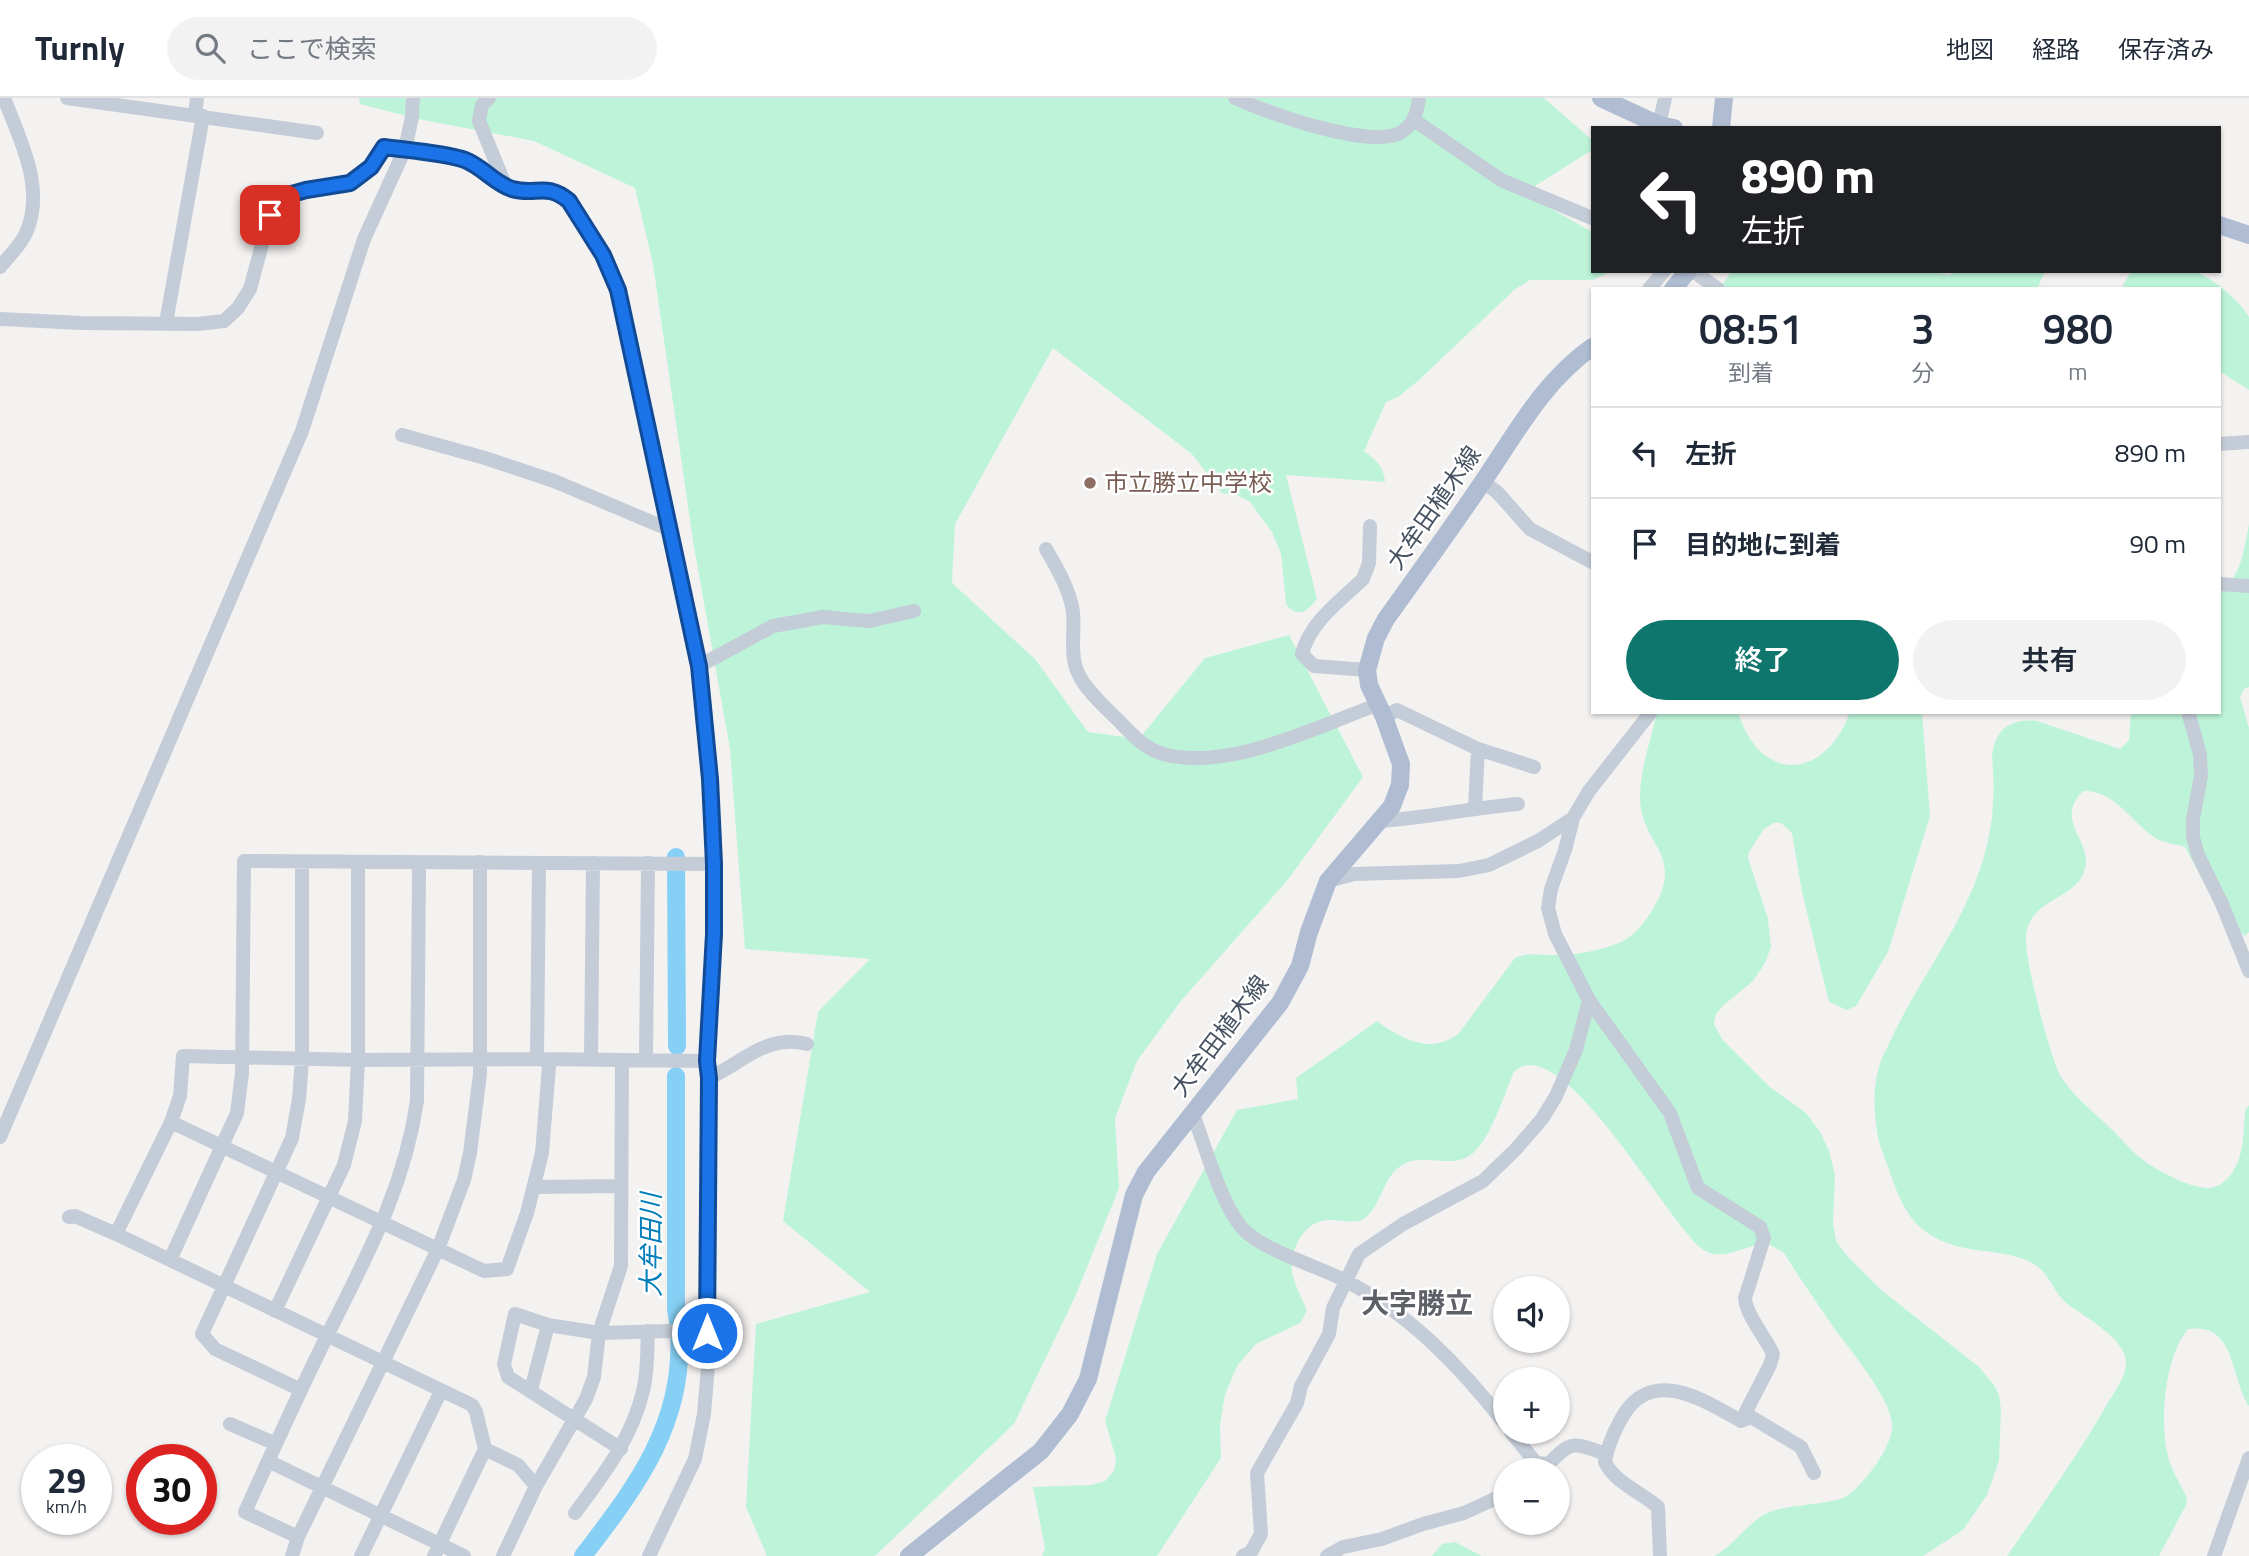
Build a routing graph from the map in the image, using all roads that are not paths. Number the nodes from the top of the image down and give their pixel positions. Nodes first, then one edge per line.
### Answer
1 (4, 98) edge
2 (67, 98) edge
3 (197, 98) edge
4 (413, 98) edge
5 (489, 98) edge
6 (1235, 98) edge
7 (1419, 98) edge
8 (1601, 98) edge
9 (1665, 98) edge
10 (1724, 98) edge
11 (199, 115) junction
12 (1414, 120) junction
13 (1666, 126) edge
14 (1721, 126) edge
15 (317, 133) dead end
16 (405, 149) junction
17 (506, 187) junction
18 (1591, 218) edge
19 (2221, 226) edge
20 (2249, 234) edge
21 (0, 267) edge
22 (1662, 273) edge
23 (1686, 273) edge
24 (1696, 273) edge
25 (1650, 287) edge
26 (1675, 287) edge
27 (1716, 287) edge
28 (0, 319) edge
29 (166, 323) junction
30 (1591, 348) edge
31 (402, 435) dead end
32 (2249, 443) edge
33 (2221, 444) edge
34 (1483, 482) junction
35 (1370, 526) dead end
36 (668, 529) junction
37 (1046, 549) dead end
38 (1591, 561) edge
39 (2221, 584) edge
40 (2249, 586) edge
41 (914, 611) dead end
42 (699, 666) junction
43 (1367, 670) junction
44 (1380, 711) junction
45 (1649, 714) edge
46 (2189, 714) edge
47 (1478, 749) junction
48 (1534, 767) dead end
49 (1518, 804) dead end
50 (1475, 808) junction
51 (1573, 818) junction
52 (1380, 821) junction
53 (302, 862) junction
54 (358, 862) junction
55 (416, 862) junction
56 (480, 862) junction
57 (539, 863) junction
58 (593, 863) junction
59 (648, 863) junction
60 (714, 864) junction
61 (1328, 881) junction
62 (2249, 971) edge
63 (1589, 1000) junction
64 (807, 1044) dead end
65 (242, 1057) junction
66 (302, 1059) junction
67 (418, 1059) junction
68 (479, 1059) junction
69 (358, 1060) junction
70 (541, 1060) junction
71 (591, 1060) junction
72 (646, 1060) junction
73 (622, 1061) junction
74 (707, 1061) junction
75 (709, 1078) junction
76 (1193, 1114) junction
77 (171, 1122) junction
78 (0, 1137) edge
79 (223, 1146) junction
80 (277, 1173) junction
81 (621, 1186) junction
82 (534, 1187) junction
83 (330, 1197) junction
84 (69, 1217) dead end
85 (383, 1223) junction
86 (116, 1234) junction
87 (438, 1249) junction
88 (170, 1260) junction
89 (1345, 1280) junction
90 (222, 1287) junction
91 (275, 1311) junction
92 (548, 1325) junction
93 (648, 1331) junction
94 (599, 1333) junction
95 (707, 1333) junction
96 (327, 1336) junction
97 (382, 1362) junction
98 (301, 1390) junction
99 (531, 1390) junction
100 (441, 1391) junction
101 (1493, 1408) edge
102 (574, 1420) junction
103 (1741, 1421) junction
104 (230, 1424) dead end
105 (276, 1444) junction
106 (1520, 1444) edge
107 (485, 1449) junction
108 (621, 1449) junction
109 (1606, 1454) junction
110 (1531, 1458) edge
111 (1555, 1458) edge
112 (2249, 1458) edge
113 (268, 1461) junction
114 (1814, 1473) dead end
115 (536, 1486) junction
116 (322, 1488) junction
117 (1493, 1500) edge
118 (575, 1513) dead end
119 (380, 1516) junction
120 (298, 1537) junction
121 (437, 1550) edge
122 (292, 1556) edge
123 (361, 1556) edge
124 (464, 1556) edge
125 (503, 1556) edge
126 (649, 1556) edge
127 (909, 1556) edge
128 (1243, 1556) edge
129 (1327, 1556) edge
130 (1660, 1556) edge
131 (2214, 1556) edge

1 - 21 street
2 - 11 street
3 - 11 street
4 - 16 street
5 - 17 street
6 - 12 street
7 - 12 street
8 - 13 main road
9 - 13 street
10 - 14 main road
11 - 15 street
11 - 29 street
12 - 18 street
16 - 17 street
16 - 29 street
16 - 78 street
17 - 36 street
19 - 20 main road
22 - 25 street
23 - 26 main road
24 - 27 street
28 - 29 street
30 - 34 main road, 大牟田植木線
31 - 36 street
32 - 33 street
34 - 38 street
34 - 43 main road, 大牟田植木線
35 - 43 street
36 - 42 street
37 - 44 street
39 - 40 street
41 - 42 street
42 - 60 street
43 - 44 main road, 大牟田植木線
44 - 47 street
44 - 52 main road, 大牟田植木線
45 - 51 street
46 - 62 street
47 - 48 street
47 - 50 street
49 - 50 street
50 - 52 street
51 - 61 street
51 - 63 street
52 - 61 main road, 大牟田植木線
53 - 54 street
53 - 65 street
53 - 66 street
54 - 55 street
54 - 69 street
55 - 56 street
55 - 67 street
56 - 57 street
56 - 68 street
57 - 58 street
57 - 70 street
58 - 59 street
58 - 71 street
59 - 60 street
59 - 72 street
60 - 74 street
61 - 76 main road, 大牟田植木線
63 - 89 street
63 - 103 street
64 - 75 street
65 - 66 street
65 - 77 street
65 - 79 street
66 - 69 street
66 - 80 street
67 - 68 street
67 - 69 street
67 - 85 street
68 - 70 street
68 - 87 street
69 - 83 street
70 - 71 street
70 - 82 street
71 - 73 street
72 - 73 street
72 - 74 street
73 - 81 street
74 - 75 street
75 - 95 street
76 - 89 street
76 - 127 main road, 大牟田植木線
77 - 79 street
77 - 86 street
79 - 80 street
79 - 88 street
80 - 83 street
80 - 90 street
81 - 82 street
81 - 94 street
82 - 87 street
83 - 85 street
83 - 91 street
84 - 86 street
85 - 87 street
85 - 96 street
86 - 88 street
87 - 97 street
88 - 90 street
89 - 101 street
89 - 128 street
90 - 91 street
90 - 98 street
91 - 96 street
92 - 94 street
92 - 99 street
92 - 99 street
93 - 94 street
93 - 95 street
93 - 108 street
94 - 102 street
95 - 126 street
96 - 97 street
96 - 98 street
97 - 100 street
97 - 116 street
98 - 105 street
99 - 102 street
100 - 107 street
100 - 119 street
102 - 108 street
102 - 115 street
103 - 109 street
103 - 114 street
104 - 105 street
105 - 113 street
106 - 110 street
107 - 115 street
107 - 121 street
108 - 118 street
109 - 111 street
109 - 130 street
112 - 131 street
113 - 116 street
113 - 120 street
115 - 125 street
116 - 119 street
116 - 120 street
117 - 129 street
119 - 121 street
119 - 123 street
120 - 122 street
121 - 124 street

